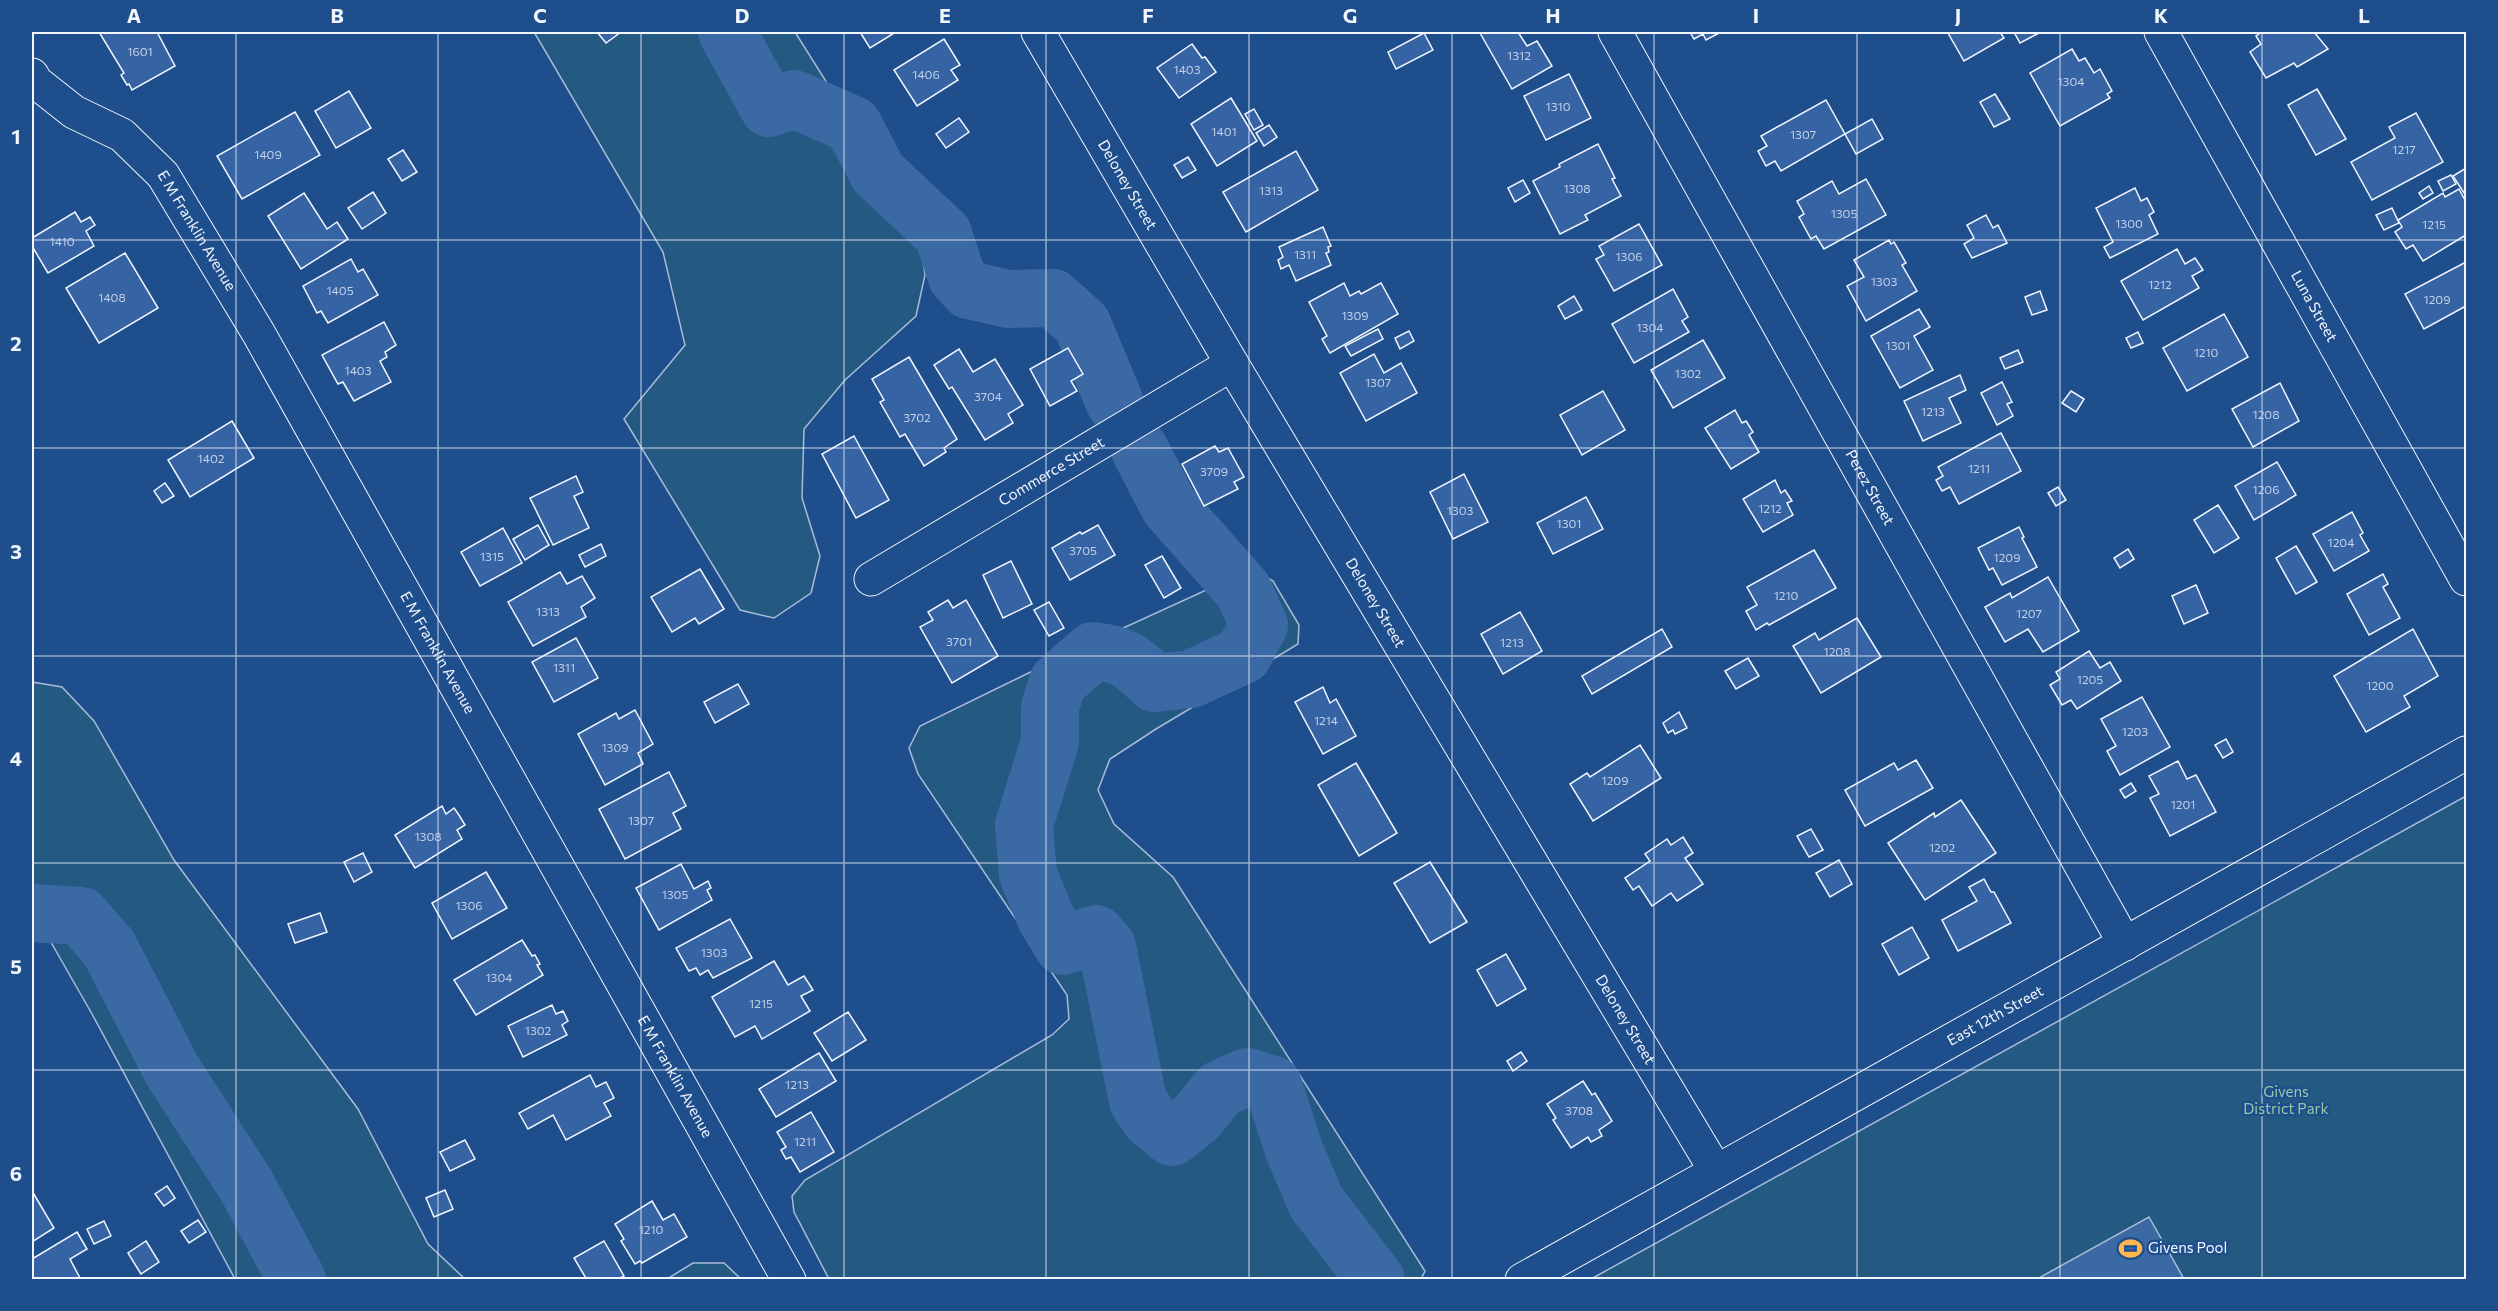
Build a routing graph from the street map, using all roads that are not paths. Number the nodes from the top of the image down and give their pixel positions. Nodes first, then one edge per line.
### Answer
1 (1038, 32) edge
2 (1615, 32) edge
3 (2161, 32) edge
4 (32, 75) edge
5 (1232, 364) junction
6 (871, 579) dead end
7 (2466, 579) edge
8 (2466, 753) edge
9 (2125, 944) junction
10 (1716, 1171) junction
11 (789, 1280) edge
12 (1522, 1280) edge

1 - 5 street, Deloney Street
2 - 9 street, Perez Street
3 - 7 street, Luna Street
4 - 11 street, E M Franklin Avenue
5 - 6 street, Commerce Street
5 - 10 street, Deloney Street
8 - 9 street, East 12th Street
9 - 10 street, East 12th Street
10 - 12 street, East 12th Street

